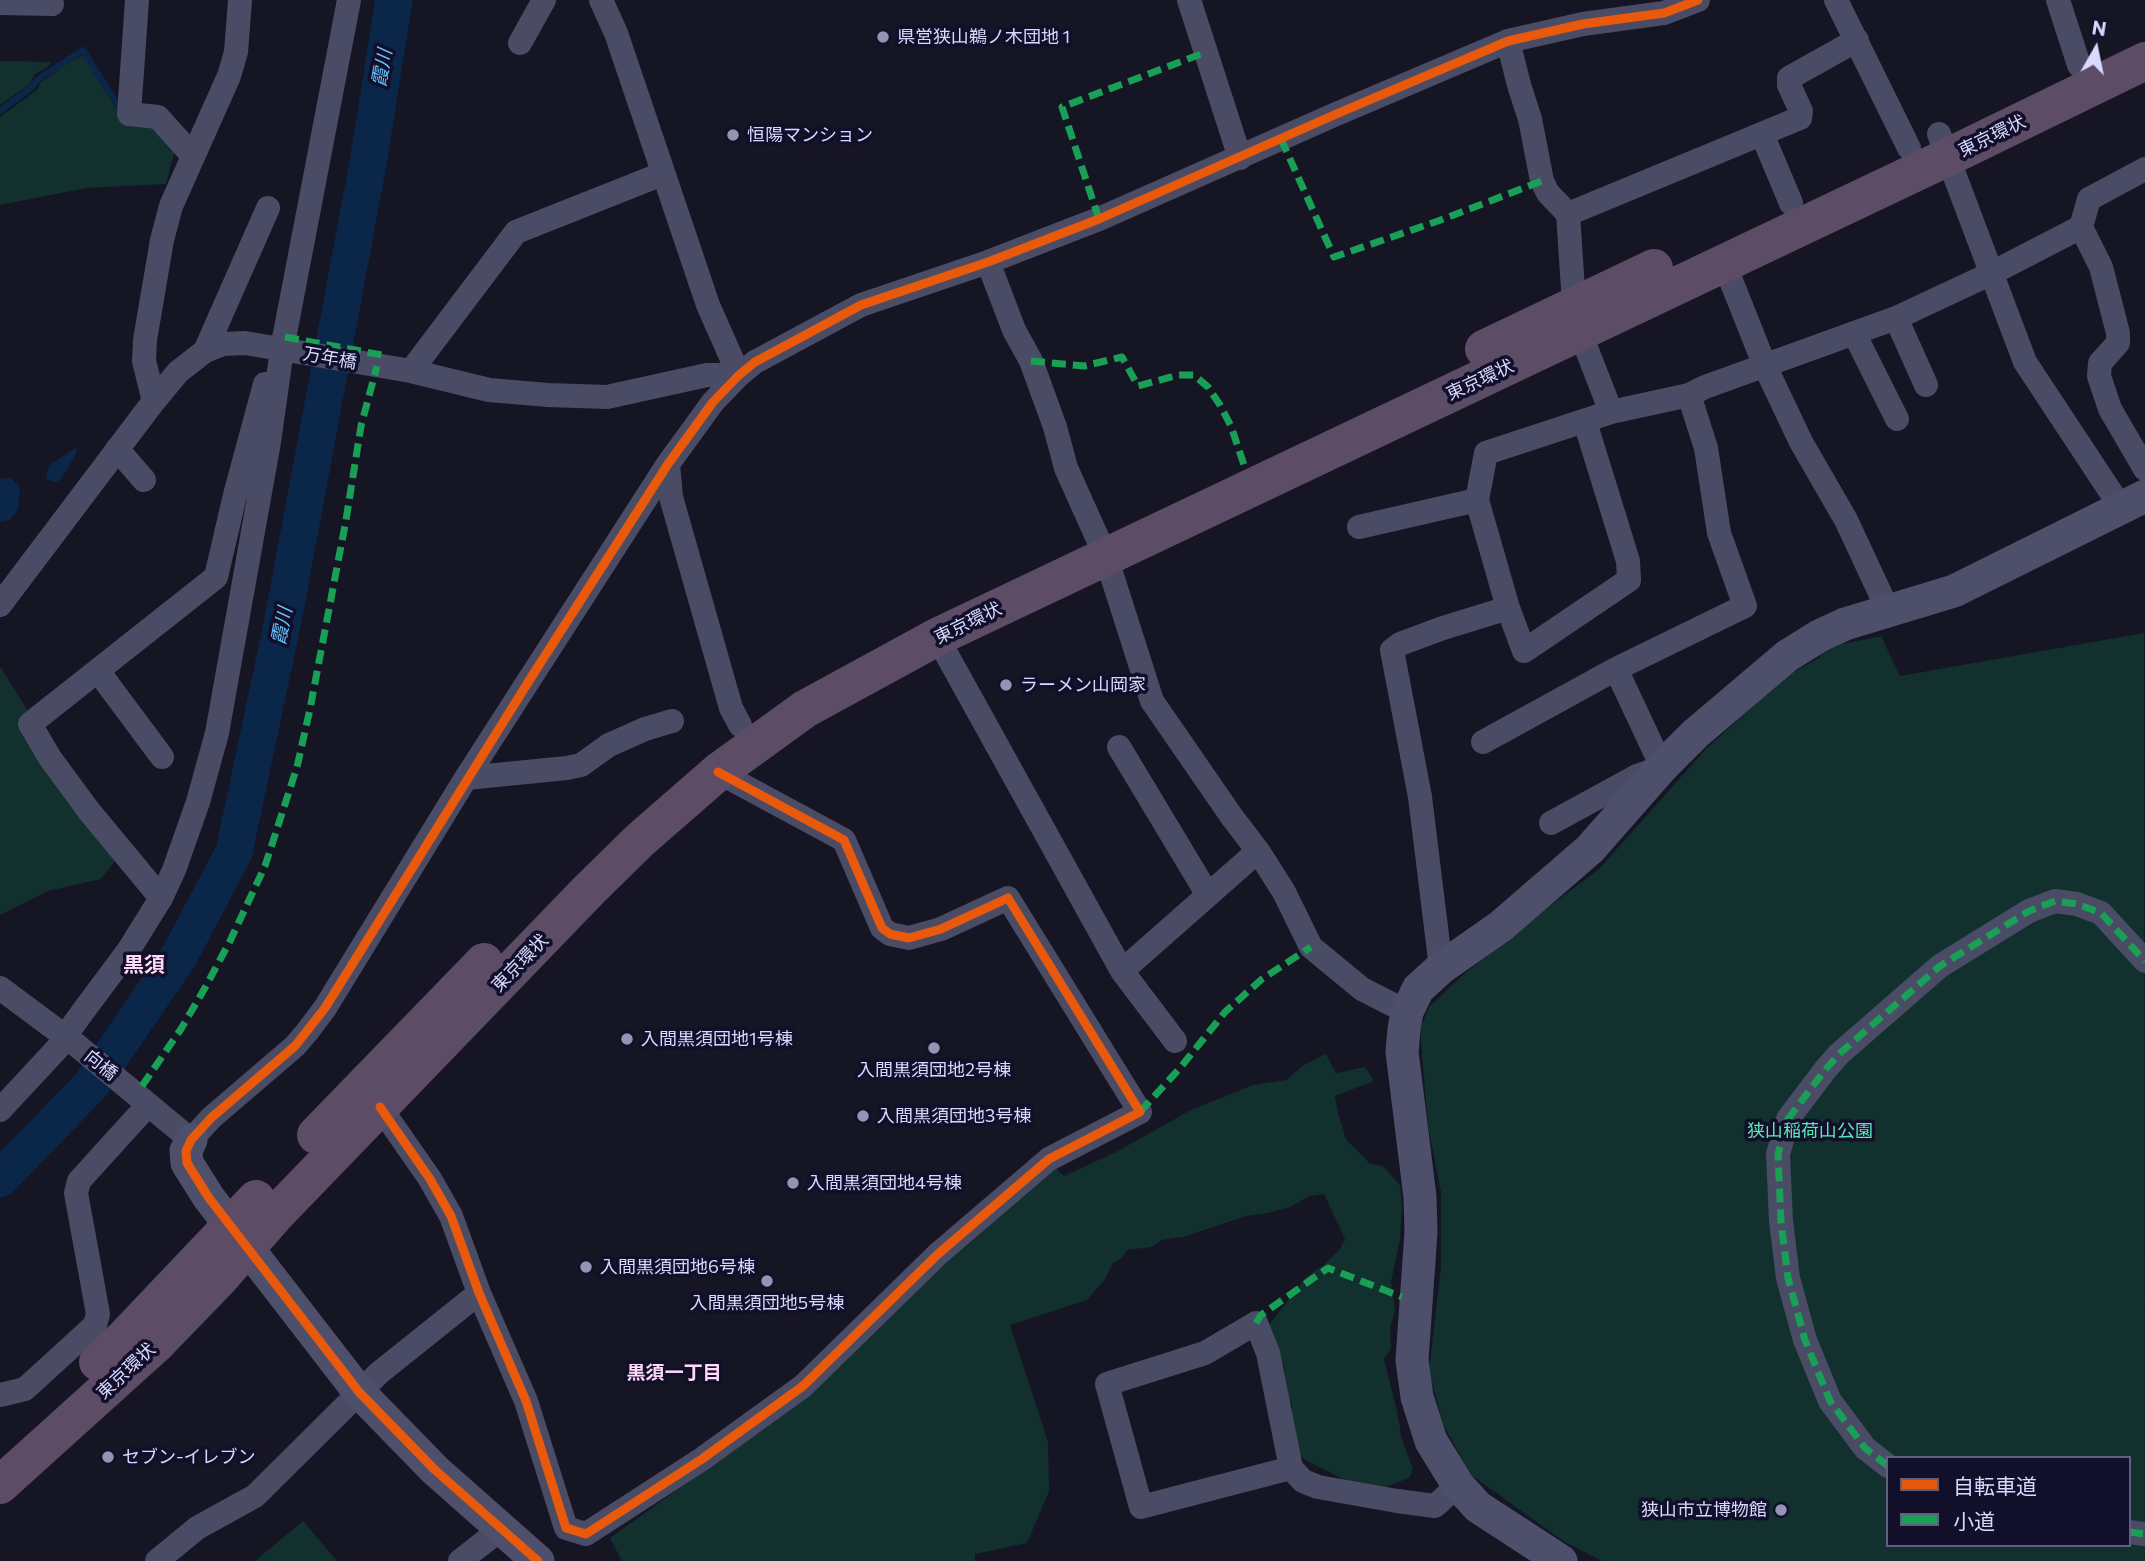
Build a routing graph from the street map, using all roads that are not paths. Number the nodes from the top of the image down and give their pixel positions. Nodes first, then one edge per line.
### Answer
1 (137, 0) edge
2 (240, 0) edge
3 (349, 0) edge
4 (544, 0) edge
5 (601, 0) edge
6 (1189, 0) edge
7 (1698, 0) edge
8 (1836, 0) edge
9 (2058, 0) edge
10 (0, 3) edge
11 (52, 4) dead end
12 (1663, 6) edge
13 (2145, 34) edge
14 (1857, 40) junction
15 (1508, 41) junction
16 (520, 43) dead end
17 (2145, 61) edge
18 (2079, 65) junction
19 (1762, 134) junction
20 (1932, 147) junction
21 (192, 155) junction
22 (1240, 158) junction
23 (2145, 169) edge
24 (662, 174) junction
25 (1790, 204) junction
26 (268, 208) dead end
27 (1568, 214) junction
28 (2081, 227) junction
29 (988, 261) junction
30 (1724, 263) junction
31 (1990, 274) junction
32 (1577, 318) junction
33 (1896, 318) junction
34 (1854, 333) junction
35 (282, 349) junction
36 (205, 351) junction
37 (1765, 366) junction
38 (411, 371) junction
39 (739, 375) junction
40 (1926, 385) dead end
41 (1689, 395) junction
42 (154, 401) junction
43 (1611, 412) junction
44 (1898, 419) dead end
45 (1585, 422) junction
46 (117, 449) junction
47 (668, 464) junction
48 (2145, 469) edge
49 (144, 480) dead end
50 (1477, 500) junction
51 (2133, 502) edge
52 (1359, 527) dead end
53 (1102, 546) junction
54 (0, 605) edge
55 (1508, 608) junction
56 (1888, 610) junction
57 (937, 637) junction
58 (1616, 669) junction
59 (98, 671) junction
60 (672, 721) dead end
61 (740, 725) junction
62 (1483, 742) dead end
63 (1119, 747) dead end
64 (162, 757) dead end
65 (1662, 766) junction
66 (718, 772) junction
67 (466, 778) junction
68 (1551, 823) dead end
69 (1258, 851) junction
70 (1208, 895) junction
71 (161, 898) junction
72 (2145, 961) edge
73 (1441, 968) junction
74 (1122, 971) junction
75 (0, 988) edge
76 (1407, 1012) junction
77 (71, 1040) junction
78 (1175, 1041) dead end
79 (148, 1105) junction
80 (380, 1107) junction
81 (0, 1110) edge
82 (191, 1140) junction
83 (239, 1236) junction
84 (479, 1293) junction
85 (359, 1392) junction
86 (0, 1395) edge
87 (0, 1450) edge
88 (1886, 1464) edge
89 (1291, 1468) junction
90 (0, 1485) edge
91 (1458, 1485) junction
92 (500, 1529) junction
93 (157, 1561) edge
94 (460, 1561) edge
95 (538, 1561) edge
96 (1562, 1561) edge

1 - 21 street
2 - 21 street
3 - 35 street
4 - 16 street
5 - 24 street
6 - 22 street
7 - 12 street
8 - 14 street
9 - 18 street
10 - 11 street
12 - 15 street
13 - 18 highway, 東京環状
14 - 19 street
14 - 20 street
15 - 22 street
15 - 27 street
17 - 20 highway, 東京環状
18 - 20 highway, 東京環状
19 - 25 street
19 - 27 street
20 - 25 highway, 東京環状
20 - 30 highway, 東京環状
20 - 31 street
21 - 42 street
22 - 29 street
23 - 28 street
24 - 38 street
24 - 39 street
25 - 32 highway, 東京環状
26 - 36 street
27 - 32 street
28 - 31 street
28 - 48 street
29 - 39 street
29 - 53 street
30 - 32 highway, 東京環状
30 - 37 street
31 - 33 street
31 - 51 street
32 - 43 street
32 - 53 highway, 東京環状
33 - 34 street
33 - 40 street
34 - 37 street
34 - 44 street
35 - 36 street, 万年橋
35 - 38 street, 万年橋
35 - 59 street
35 - 71 street
36 - 42 street
37 - 41 street
37 - 56 street
38 - 39 street, 万年橋
39 - 47 street
41 - 43 street
41 - 58 street
42 - 46 street
43 - 45 street
45 - 50 street
45 - 55 street
46 - 49 street
46 - 54 street
47 - 61 street
47 - 67 street
50 - 52 street
50 - 55 street
51 - 56 street
53 - 57 highway, 東京環状
53 - 61 highway, 東京環状
53 - 69 street
55 - 73 street
56 - 65 street
57 - 66 highway, 東京環状
57 - 74 street
58 - 62 street
58 - 65 street
59 - 64 street
59 - 71 street
60 - 67 street
61 - 83 highway, 東京環状
63 - 70 street
65 - 68 street
65 - 73 street
66 - 80 highway, 東京環状
66 - 84 street
67 - 82 street
69 - 70 street
69 - 76 street
70 - 74 street
71 - 77 street
72 - 88 street
73 - 76 street
74 - 78 street
75 - 77 street, 向橋
76 - 91 street
77 - 79 street, 向橋
77 - 81 street
79 - 82 street, 向橋
79 - 86 street
80 - 83 highway, 東京環状
80 - 84 street
82 - 83 street
83 - 85 street
83 - 87 highway, 東京環状
83 - 90 highway, 東京環状
84 - 85 street
85 - 92 street
85 - 93 street
89 - 89 street
89 - 91 street
91 - 96 street
92 - 94 street
92 - 95 street

